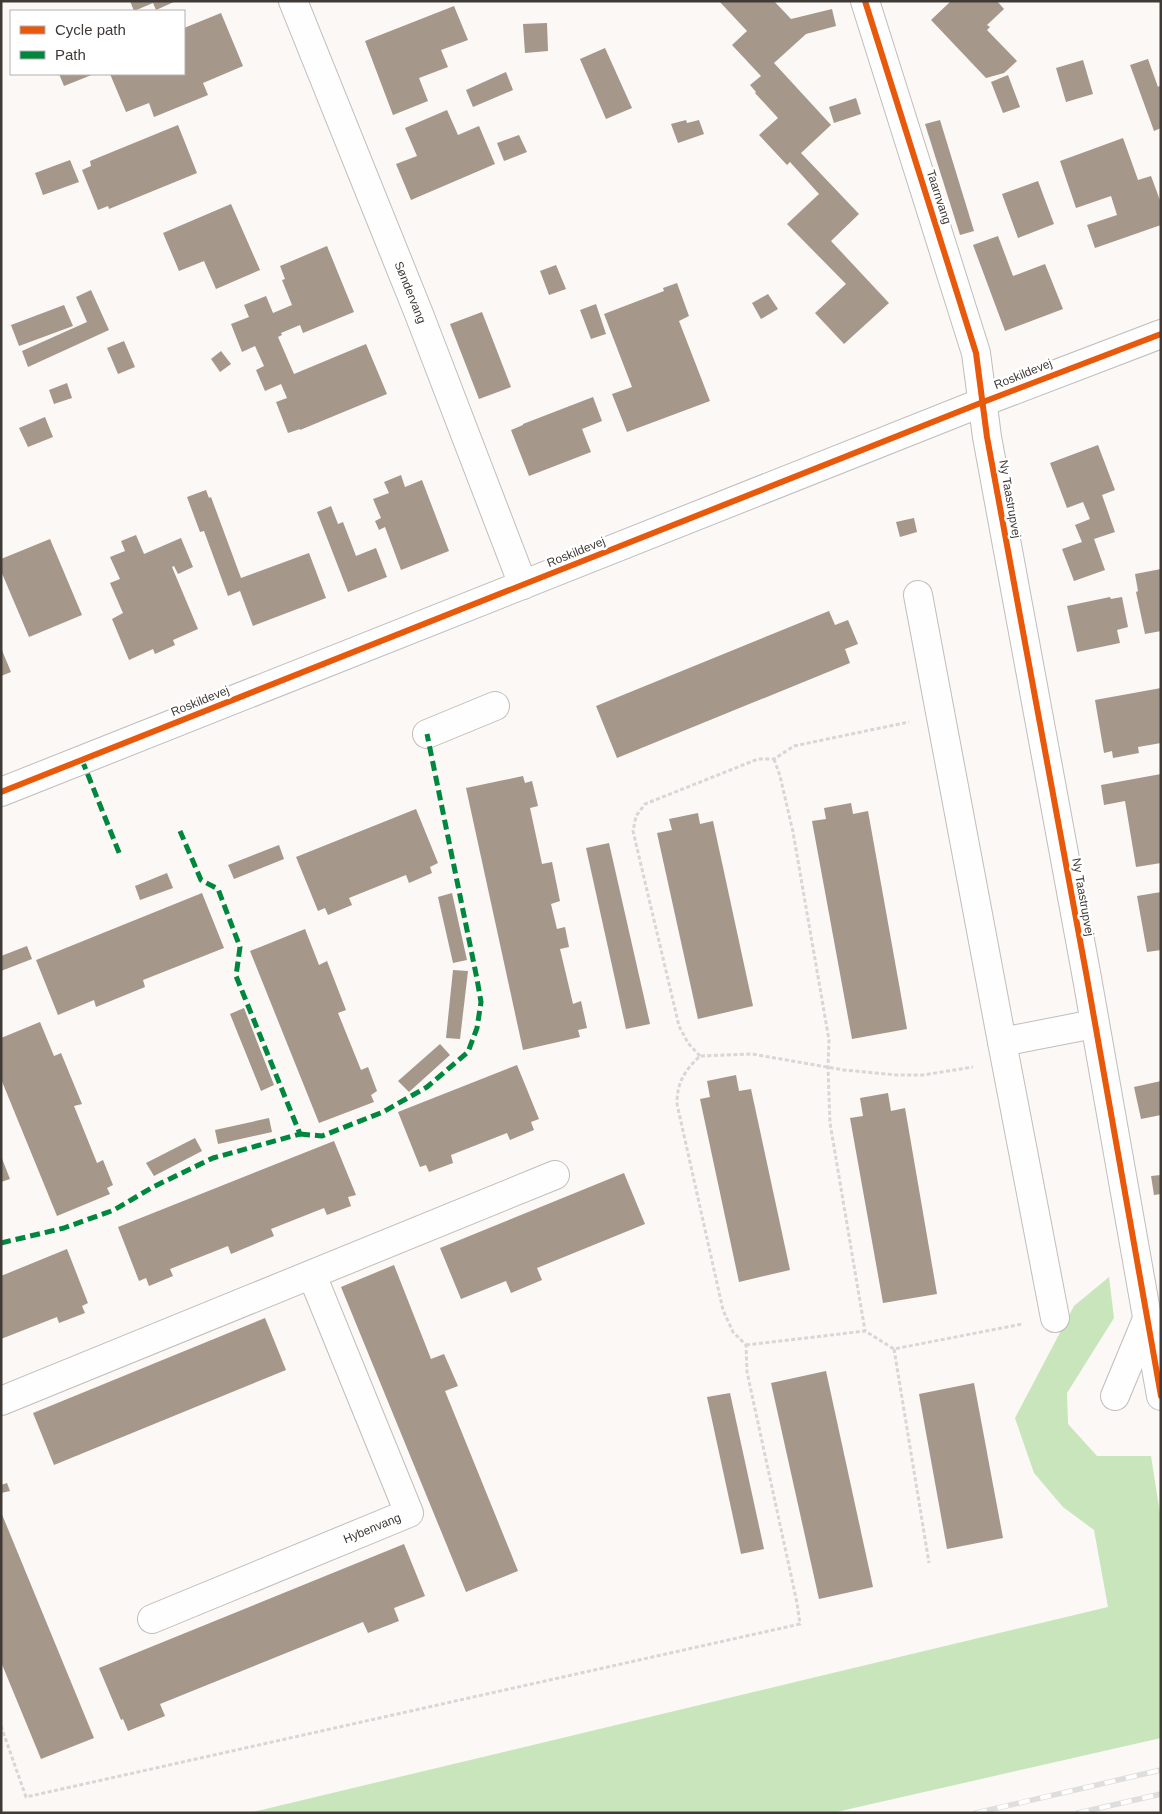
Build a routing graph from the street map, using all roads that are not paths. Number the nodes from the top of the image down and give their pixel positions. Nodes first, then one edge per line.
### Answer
1 (293, 1) edge
2 (865, 1) edge
3 (1161, 334) edge
4 (983, 402) junction
5 (523, 585) junction
6 (918, 595) dead end
7 (495, 706) dead end
8 (426, 734) dead end
9 (1, 792) edge
10 (1094, 1024) junction
11 (1004, 1052) junction
12 (555, 1176) dead end
13 (312, 1275) junction
14 (1055, 1318) road end
15 (1147, 1319) junction
16 (1114, 1396) dead end
17 (1161, 1396) edge
18 (1, 1401) edge
19 (152, 1618) dead end

1 - 5 street, Søndervang
2 - 4 street, Taarnvang
3 - 4 street, Roskildevej
4 - 5 street, Roskildevej
4 - 10 street, Ny Taastrupvej
5 - 9 street, Roskildevej
6 - 11 street
7 - 8 street
10 - 11 street
10 - 15 street, Ny Taastrupvej
11 - 14 street
12 - 13 street
13 - 18 street
13 - 19 street, Hybenvang
15 - 16 street
15 - 17 street, Ny Taastrupvej

